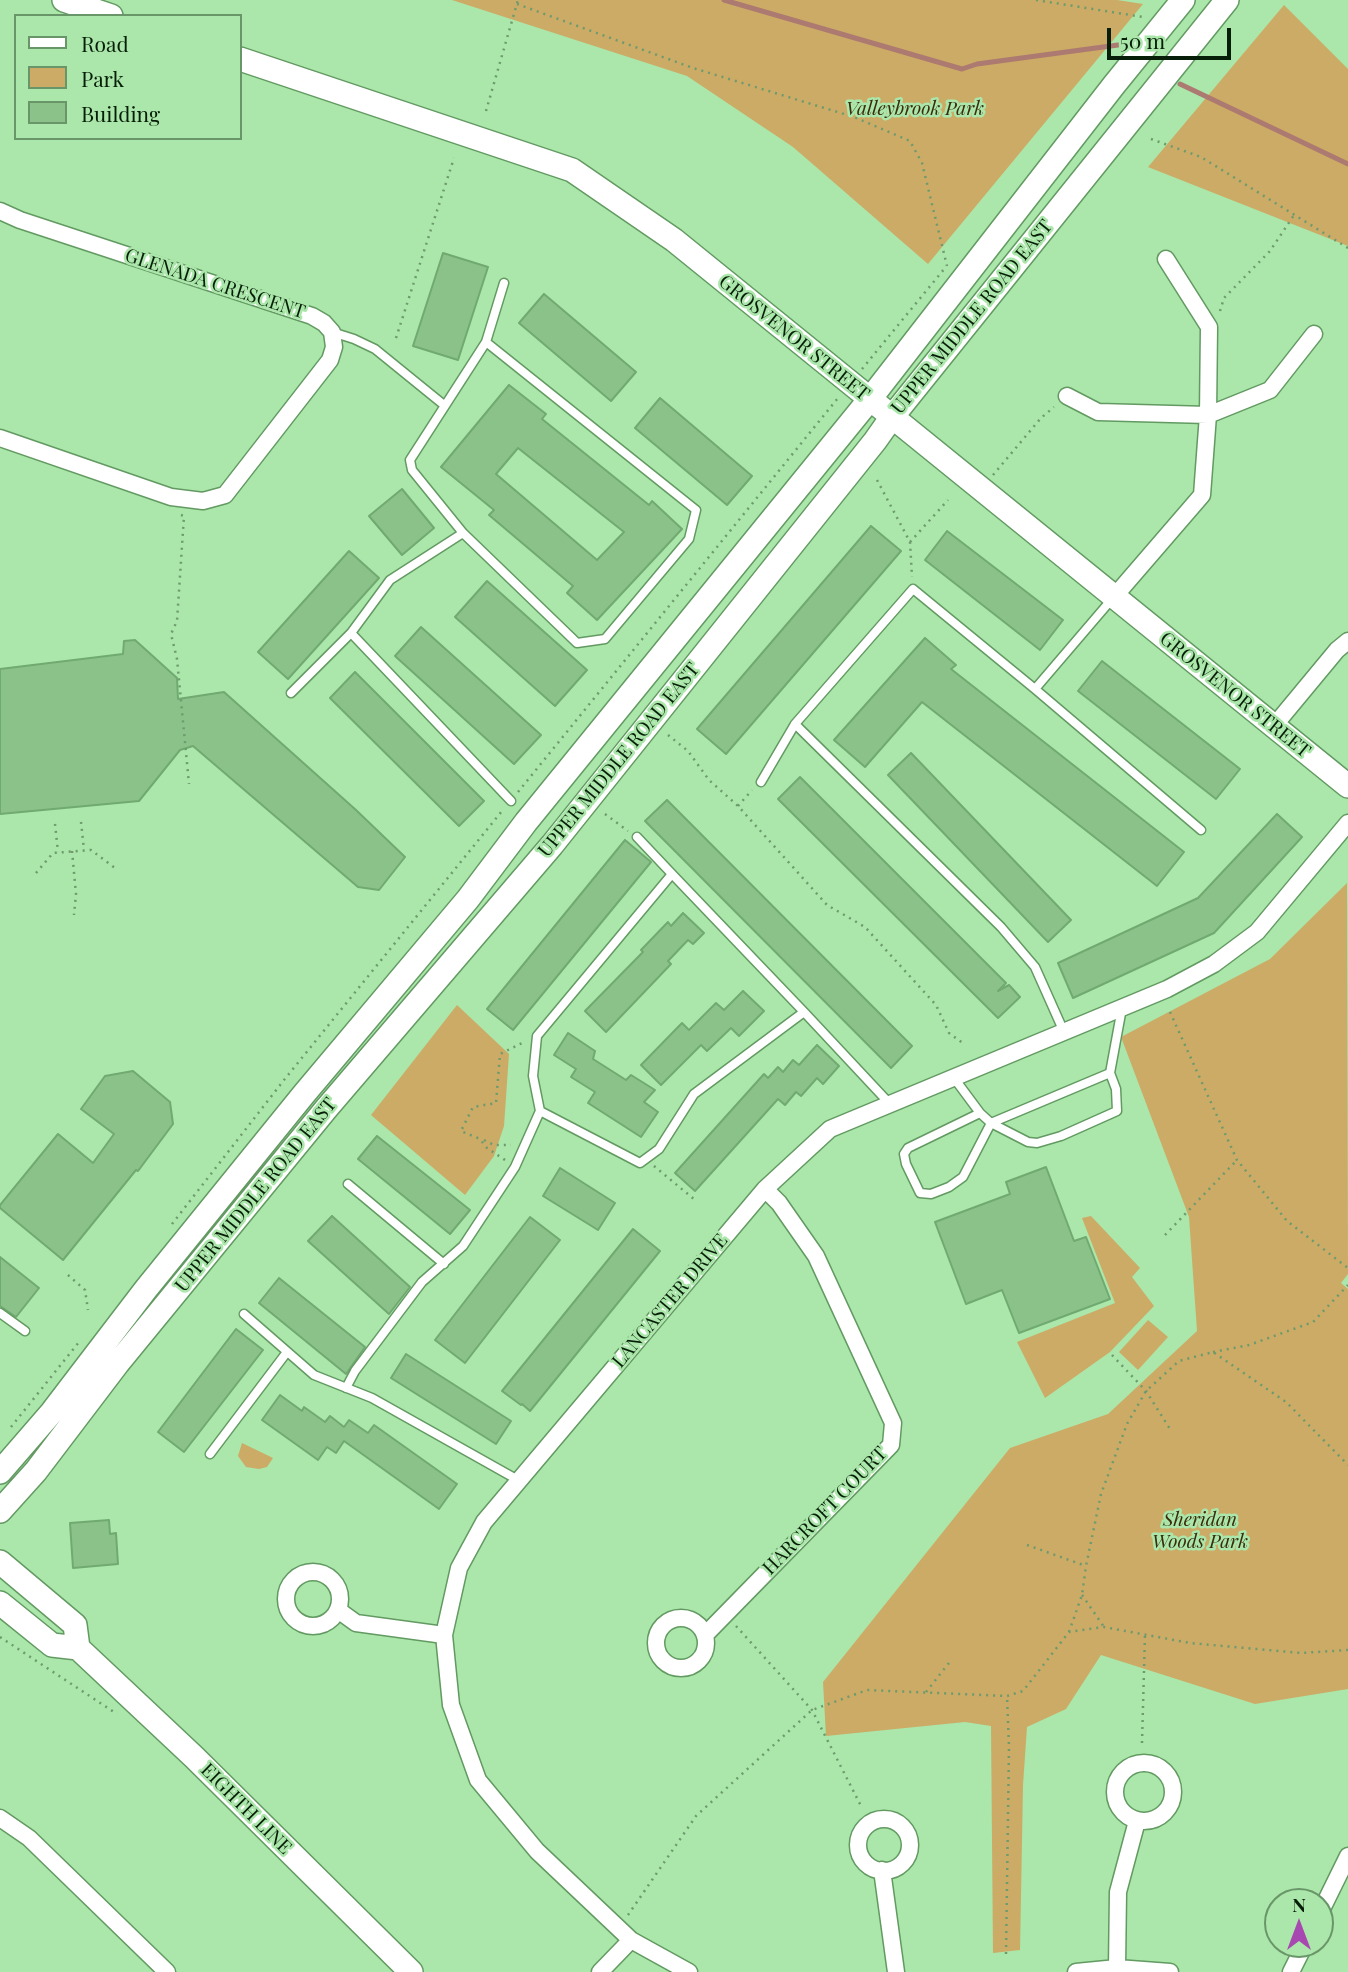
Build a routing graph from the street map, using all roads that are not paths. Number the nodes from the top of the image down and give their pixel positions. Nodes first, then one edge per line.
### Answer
1 (64, 0) edge
2 (1183, 0) edge
3 (1227, 0) edge
4 (105, 14) edge
5 (242, 60) edge
6 (0, 211) edge
7 (1166, 259) dead end
8 (504, 284) dead end
9 (332, 332) junction
10 (1314, 334) dead end
11 (486, 342) junction
12 (1067, 396) road end
13 (870, 399) junction
14 (444, 405) junction
15 (1209, 415) junction
16 (892, 416) junction
17 (0, 439) edge
18 (463, 533) junction
19 (1114, 597) junction
20 (351, 634) junction
21 (1348, 641) edge
22 (1035, 689) junction
23 (291, 693) dead end
24 (795, 724) junction
25 (1273, 726) junction
26 (761, 782) road end
27 (1348, 786) edge
28 (511, 801) road end
29 (1348, 823) edge
30 (1201, 830) dead end
31 (637, 837) road end
32 (672, 874) junction
33 (1122, 1008) junction
34 (804, 1012) junction
35 (1064, 1032) junction
36 (1110, 1073) junction
37 (954, 1078) junction
38 (890, 1104) junction
39 (540, 1111) junction
40 (980, 1113) junction
41 (991, 1123) junction
42 (348, 1184) dead end
43 (765, 1189) junction
44 (444, 1264) junction
45 (0, 1313) edge
46 (244, 1314) dead end
47 (24, 1331) dead end
48 (287, 1352) junction
49 (346, 1388) junction
50 (210, 1454) dead end
51 (0, 1472) edge
52 (518, 1480) junction
53 (0, 1511) edge
54 (0, 1562) edge
55 (0, 1603) edge
56 (338, 1610) dead end
57 (444, 1635) junction
58 (705, 1635) dead end
59 (78, 1648) junction
60 (0, 1818) edge
61 (1137, 1821) dead end
62 (1348, 1856) edge
63 (882, 1870) dead end
64 (1332, 1888) edge
65 (631, 1940) junction
66 (1117, 1968) junction
67 (167, 1972) edge
68 (411, 1972) edge
69 (600, 1972) edge
70 (689, 1972) edge
71 (896, 1972) edge
72 (1076, 1972) edge
73 (1170, 1972) edge

1 - 4 main road
2 - 13 main road, UPPER MIDDLE ROAD EAST
3 - 16 main road, UPPER MIDDLE ROAD EAST
5 - 13 main road, GROSVENOR STREET
6 - 9 street, GLENADA CRESCENT
7 - 15 street
8 - 11 lane
9 - 14 lane
9 - 17 street
10 - 15 street
11 - 14 lane
11 - 18 lane
12 - 15 street
13 - 16 main road, GROSVENOR STREET
13 - 51 main road, UPPER MIDDLE ROAD EAST
14 - 18 lane
15 - 19 street
16 - 19 main road, GROSVENOR STREET
16 - 53 main road, UPPER MIDDLE ROAD EAST
18 - 20 lane
19 - 22 lane
19 - 25 main road, GROSVENOR STREET
20 - 23 lane
20 - 28 lane
21 - 25 street
22 - 24 lane
22 - 30 lane
24 - 26 lane
24 - 35 lane
25 - 27 main road, GROSVENOR STREET
29 - 33 street, LANCASTER DRIVE
31 - 32 lane
32 - 34 lane
32 - 39 lane
33 - 35 street, LANCASTER DRIVE
33 - 36 lane
34 - 38 lane
34 - 39 lane
35 - 37 street, LANCASTER DRIVE
36 - 41 lane
36 - 41 lane
37 - 38 street, LANCASTER DRIVE
37 - 40 lane
38 - 43 street, LANCASTER DRIVE
39 - 44 lane
40 - 41 lane
40 - 41 lane
42 - 44 lane
43 - 52 street, LANCASTER DRIVE
43 - 58 street, HARCROFT COURT
44 - 49 lane
45 - 47 lane
46 - 48 lane
48 - 49 lane
48 - 50 lane
49 - 52 lane
52 - 57 street, LANCASTER DRIVE
54 - 59 main road, EIGHTH LINE
55 - 59 main road, EIGHTH LINE
56 - 57 street
57 - 65 street, LANCASTER DRIVE
59 - 68 main road, EIGHTH LINE
60 - 67 street
61 - 66 street
62 - 64 street
63 - 71 street
65 - 69 street
65 - 70 street, LANCASTER DRIVE
66 - 72 street
66 - 73 street

